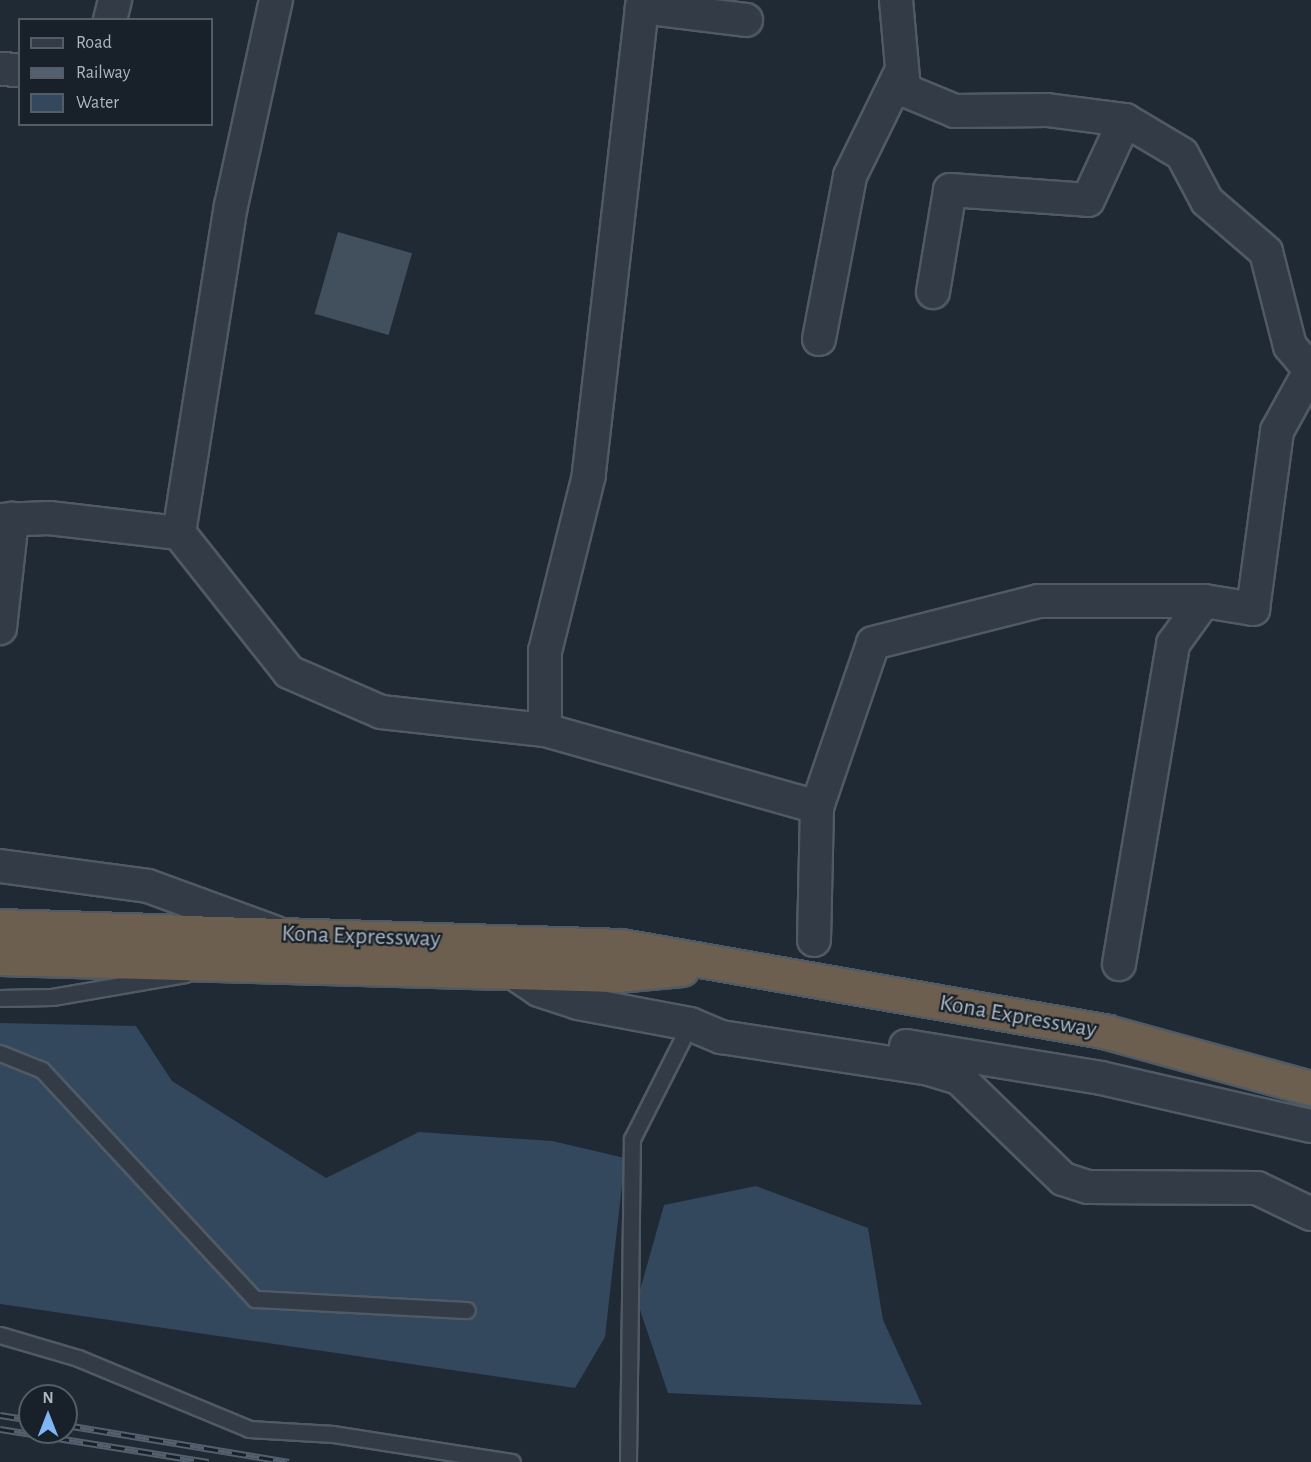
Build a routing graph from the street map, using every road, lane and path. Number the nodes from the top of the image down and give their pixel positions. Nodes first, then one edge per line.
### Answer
1 (115, 0) edge
2 (276, 0) edge
3 (896, 0) edge
4 (110, 18) edge
5 (746, 20) dead end
6 (0, 69) edge
7 (18, 70) edge
8 (900, 74) junction
9 (1125, 120) junction
10 (933, 292) dead end
11 (819, 339) dead end
12 (1310, 371) edge
13 (6, 520) edge
14 (179, 533) junction
15 (1204, 601) junction
16 (0, 628) edge
17 (545, 730) junction
18 (817, 807) junction
19 (0, 866) edge
20 (0, 926) edge
21 (283, 935) junction
22 (814, 940) dead end
23 (0, 958) edge
24 (1119, 964) dead end
25 (217, 966) junction
26 (720, 966) junction
27 (511, 970) junction
28 (0, 998) edge
29 (690, 1024) junction
30 (0, 1053) edge
31 (1311, 1088) edge
32 (1311, 1126) edge
33 (1311, 1214) edge
34 (467, 1310) dead end
35 (0, 1335) edge
36 (512, 1462) edge
37 (628, 1462) edge

1 - 4 street
2 - 14 street
3 - 8 street
5 - 17 street
6 - 7 street
8 - 9 street
8 - 11 street
9 - 10 street
9 - 12 street
12 - 15 street
13 - 14 street
13 - 16 street
14 - 17 street
15 - 18 street
15 - 24 street
17 - 18 street
18 - 22 street
19 - 21 street
20 - 21 highway, Kona Expressway
21 - 26 highway, Kona Expressway
23 - 25 highway, Kona Expressway
25 - 27 highway, Kona Expressway
25 - 28 lane
26 - 27 highway, Kona Expressway
26 - 31 highway, Kona Expressway
27 - 29 street
29 - 32 street
29 - 33 street
29 - 37 lane
30 - 34 lane
35 - 36 lane

